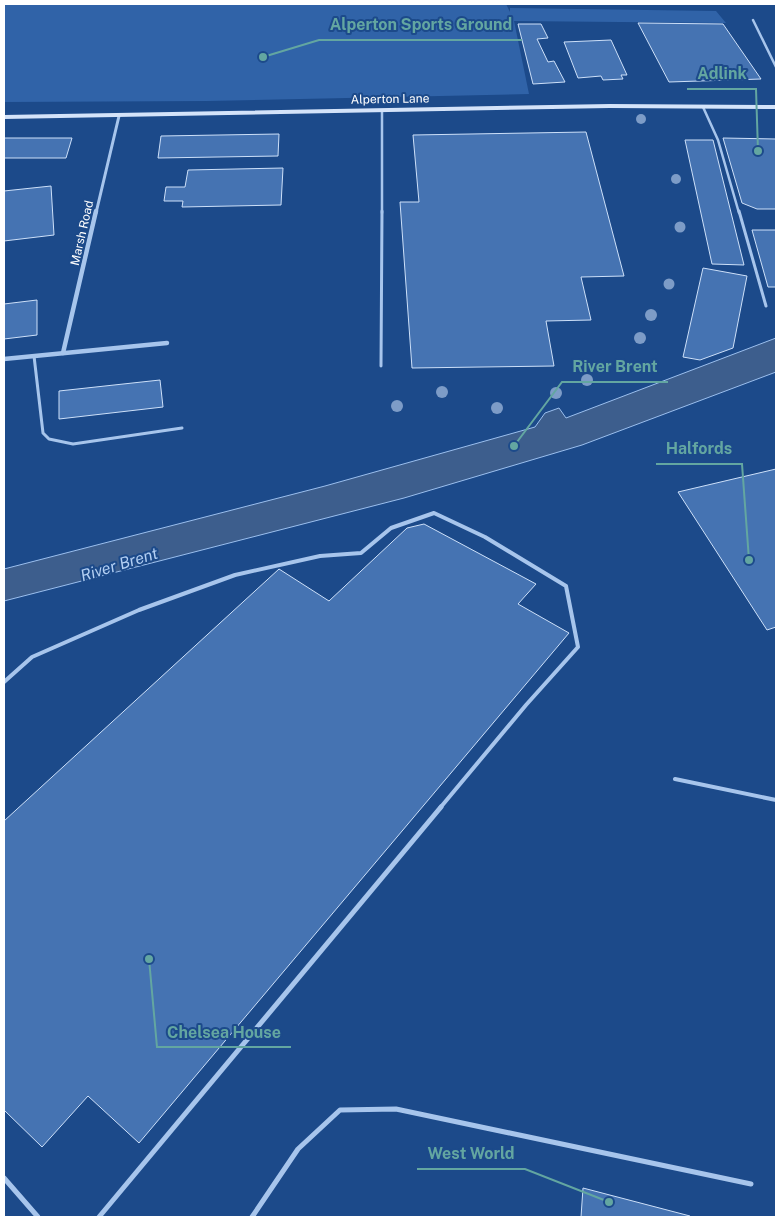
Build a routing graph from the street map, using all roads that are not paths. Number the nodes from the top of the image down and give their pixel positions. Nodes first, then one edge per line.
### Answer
1 (754, 20) dead end
2 (776, 67) edge
3 (703, 107) junction
4 (776, 108) edge
5 (382, 111) junction
6 (119, 116) junction
7 (4, 117) edge
8 (766, 306) dead end
9 (167, 343) dead end
10 (63, 353) junction
11 (34, 356) junction
12 (4, 359) edge
13 (381, 366) dead end
14 (182, 428) dead end
15 (4, 682) edge
16 (675, 779) dead end
17 (776, 800) edge
18 (4, 1178) edge
19 (752, 1184) dead end
20 (38, 1217) edge
21 (99, 1217) edge
22 (252, 1217) edge

1 - 2 lane
3 - 4 main road, Alperton Lane
3 - 5 main road, Alperton Lane
3 - 8 lane
5 - 6 main road, Alperton Lane
5 - 13 lane
6 - 7 main road, Alperton Lane
6 - 10 street, Marsh Road
9 - 10 street
10 - 11 street
11 - 12 street
11 - 14 lane
15 - 21 lane
16 - 17 lane
18 - 20 lane
19 - 22 lane

